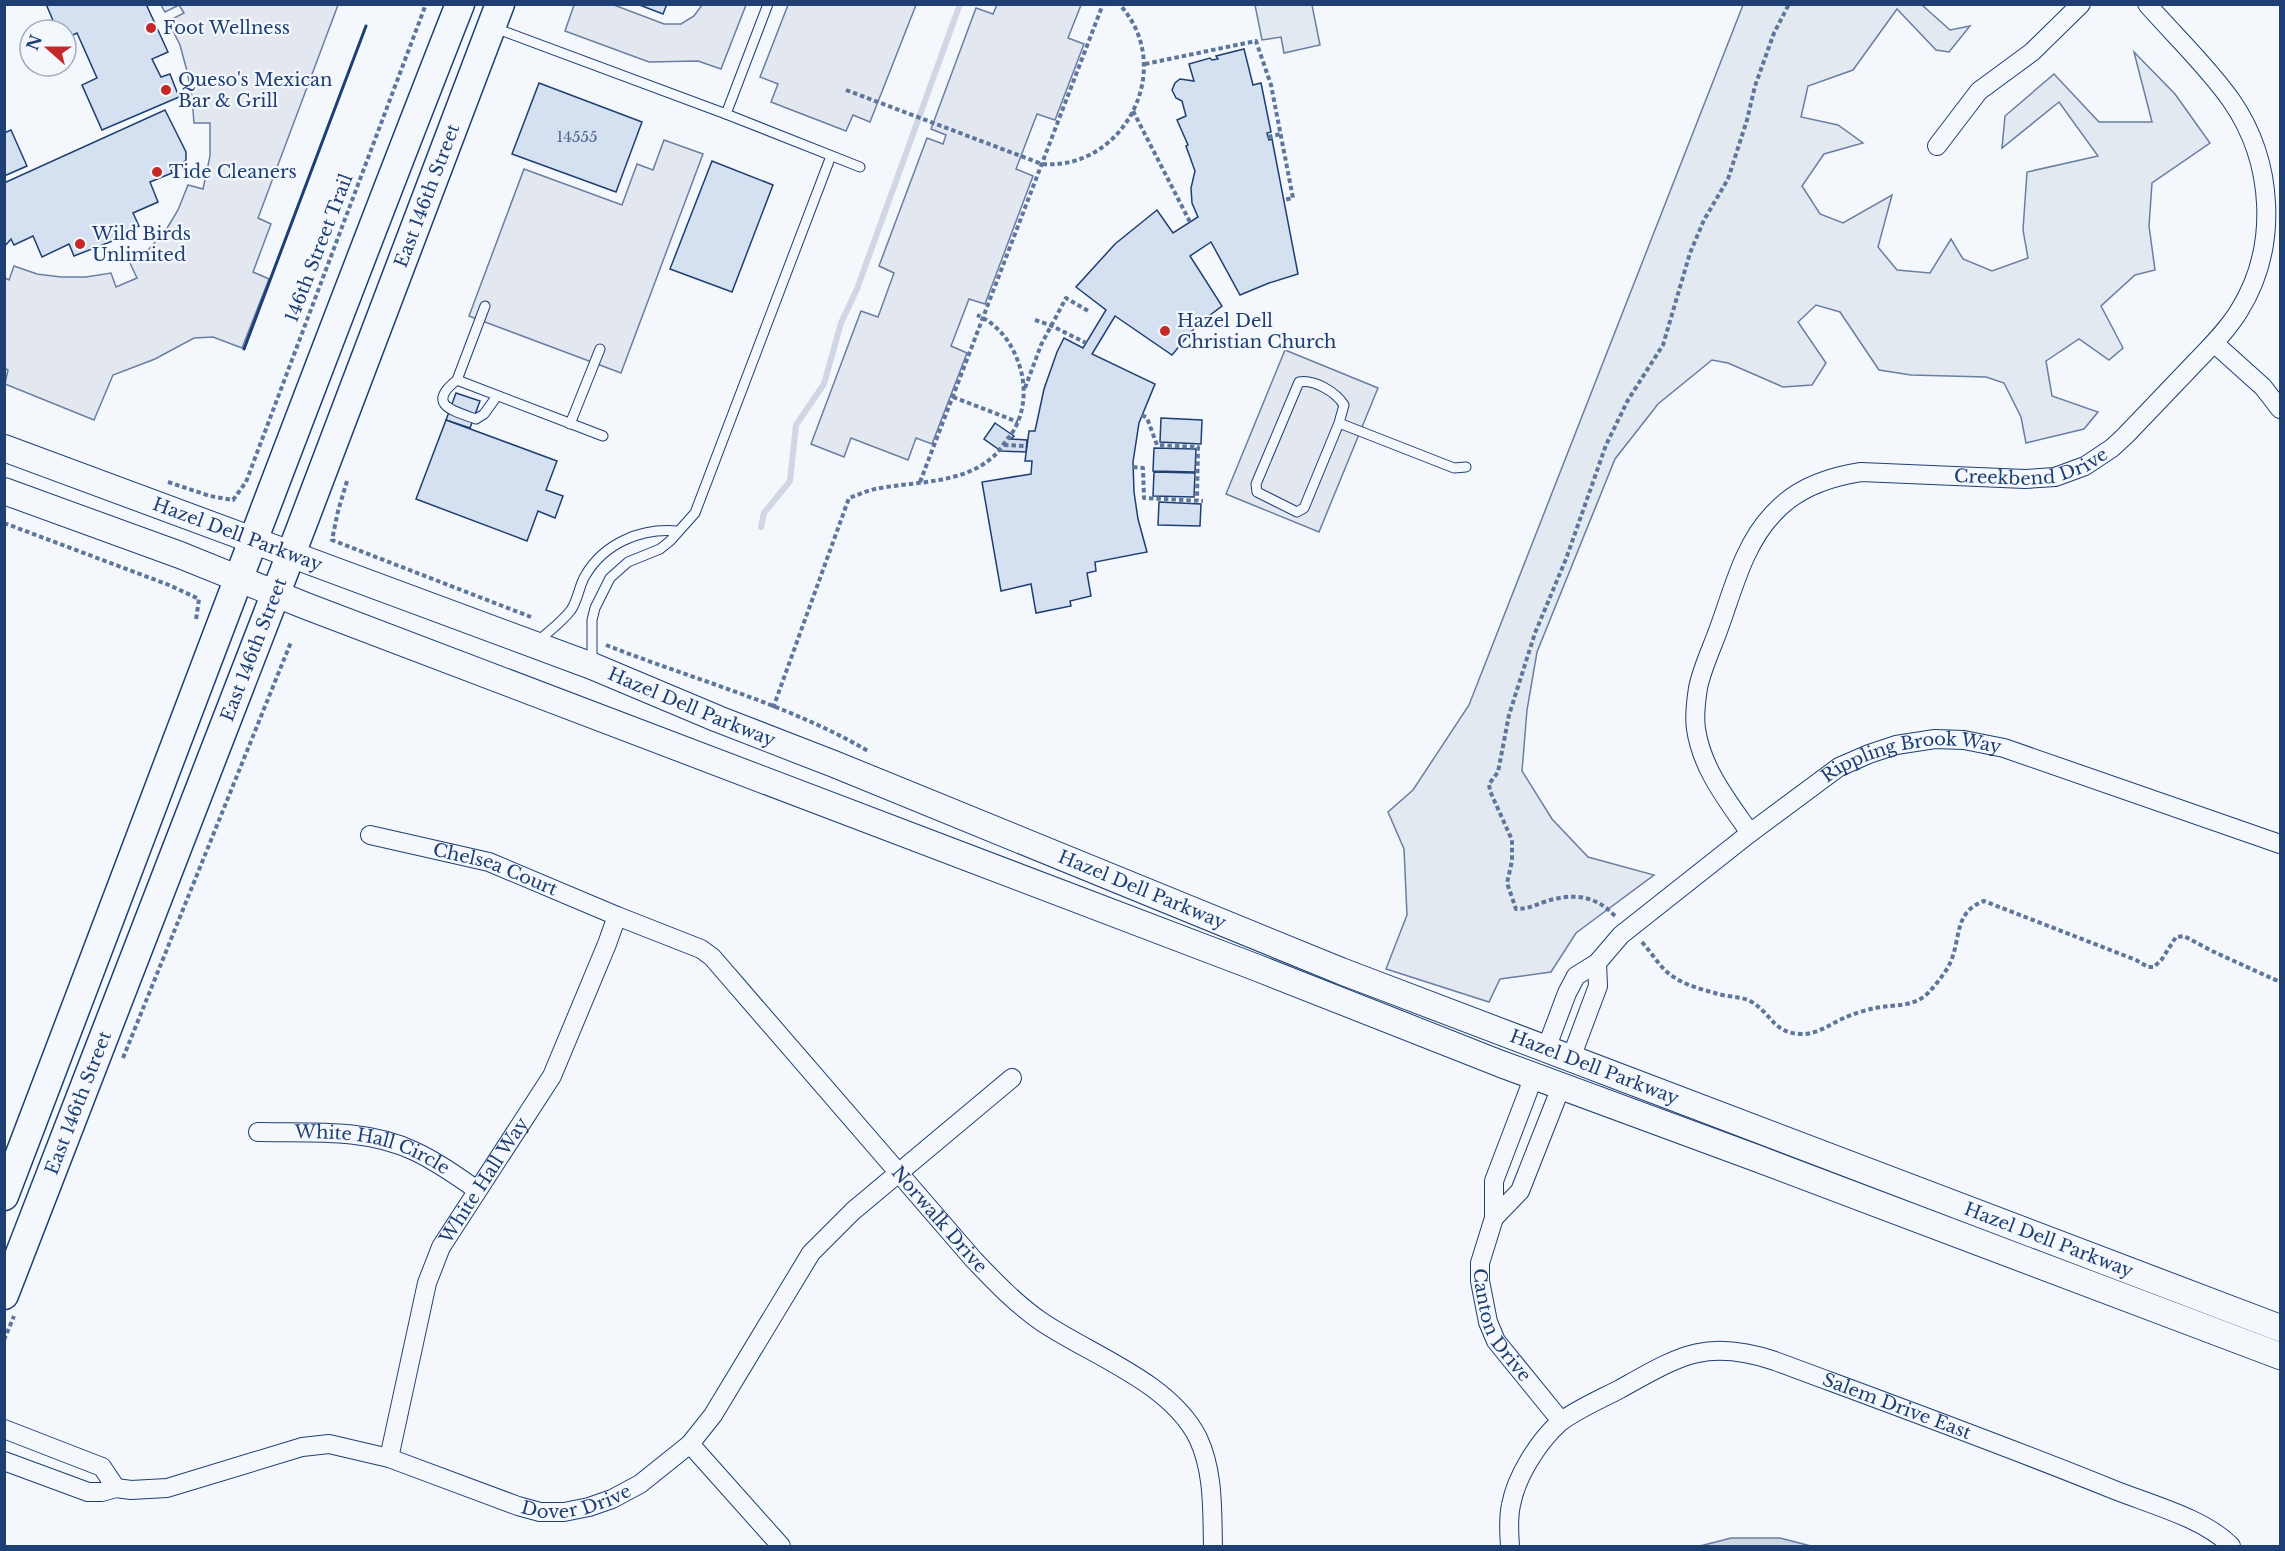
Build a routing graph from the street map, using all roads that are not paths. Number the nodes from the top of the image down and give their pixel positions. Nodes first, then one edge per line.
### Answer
1 (460, 4) edge
2 (768, 4) edge
3 (2081, 4) edge
4 (2147, 4) edge
5 (495, 16) edge
6 (726, 114) junction
7 (1937, 146) dead end
8 (831, 156) junction
9 (860, 167) dead end
10 (2273, 198) edge
11 (485, 306) dead end
12 (2214, 343) junction
13 (600, 349) dead end
14 (457, 380) junction
15 (497, 396) junction
16 (2280, 409) edge
17 (1339, 423) junction
18 (570, 424) junction
19 (603, 436) dead end
20 (4, 448) edge
21 (1466, 467) dead end
22 (4, 491) edge
23 (677, 531) junction
24 (253, 539) junction
25 (291, 553) junction
26 (240, 579) junction
27 (276, 593) junction
28 (534, 645) junction
29 (592, 666) junction
30 (1750, 832) junction
31 (370, 835) dead end
32 (2280, 844) edge
33 (617, 916) junction
34 (1597, 963) junction
35 (1540, 1063) junction
36 (1566, 1072) junction
37 (1012, 1078) dead end
38 (258, 1132) dead end
39 (899, 1173) junction
40 (477, 1190) junction
41 (4, 1196) edge
42 (1494, 1218) junction
43 (4, 1295) edge
44 (2280, 1328) edge
45 (2280, 1356) edge
46 (1561, 1422) junction
47 (4, 1429) edge
48 (690, 1444) junction
49 (389, 1458) junction
50 (4, 1461) edge
51 (116, 1488) junction
52 (781, 1546) edge
53 (1213, 1546) edge
54 (1510, 1546) edge
55 (2231, 1546) edge

1 - 24 main road, East 146th Street
2 - 6 lane
3 - 7 street
4 - 10 street, Creekbend Drive
5 - 6 lane
5 - 25 main road, East 146th Street
6 - 8 lane
8 - 9 lane
8 - 23 lane
10 - 12 street, Creekbend Drive
11 - 14 lane
12 - 16 street
12 - 30 street, Creekbend Drive
13 - 18 lane
14 - 15 lane
14 - 15 lane
15 - 18 lane
17 - 17 lane
17 - 21 lane
18 - 19 lane
20 - 24 main road, Hazel Dell Parkway
22 - 26 main road, Hazel Dell Parkway
23 - 28 lane
23 - 29 lane
24 - 25 main road, Hazel Dell Parkway
24 - 26 main road, East 146th Street
25 - 27 main road, East 146th Street
25 - 28 main road, Hazel Dell Parkway
26 - 27 main road, Hazel Dell Parkway
26 - 41 main road, East 146th Street
27 - 35 main road, Hazel Dell Parkway
27 - 43 main road, East 146th Street
28 - 29 main road, Hazel Dell Parkway
29 - 35 main road, Hazel Dell Parkway
30 - 32 street, Rippling Brook Way
30 - 34 street, Rippling Brook Way
31 - 33 street, Chelsea Court
33 - 39 street, Norwalk Drive
33 - 40 street, White Hall Way
34 - 35 street, Rippling Brook Way
34 - 36 street
35 - 36 main road, Hazel Dell Parkway
35 - 42 street, Canton Drive
36 - 42 street, Canton Drive
36 - 44 main road, Hazel Dell Parkway
36 - 45 main road, Hazel Dell Parkway
37 - 39 street, Dover Drive
38 - 40 street, White Hall Circle
39 - 48 street, Dover Drive
39 - 53 street, Norwalk Drive
40 - 49 street, White Hall Way
42 - 46 street, Canton Drive
46 - 54 street, Salem Drive East
46 - 55 street, Salem Drive East
47 - 51 street
48 - 49 street, Dover Drive
48 - 52 street
49 - 51 street, Dover Drive
50 - 51 street, Dover Drive

